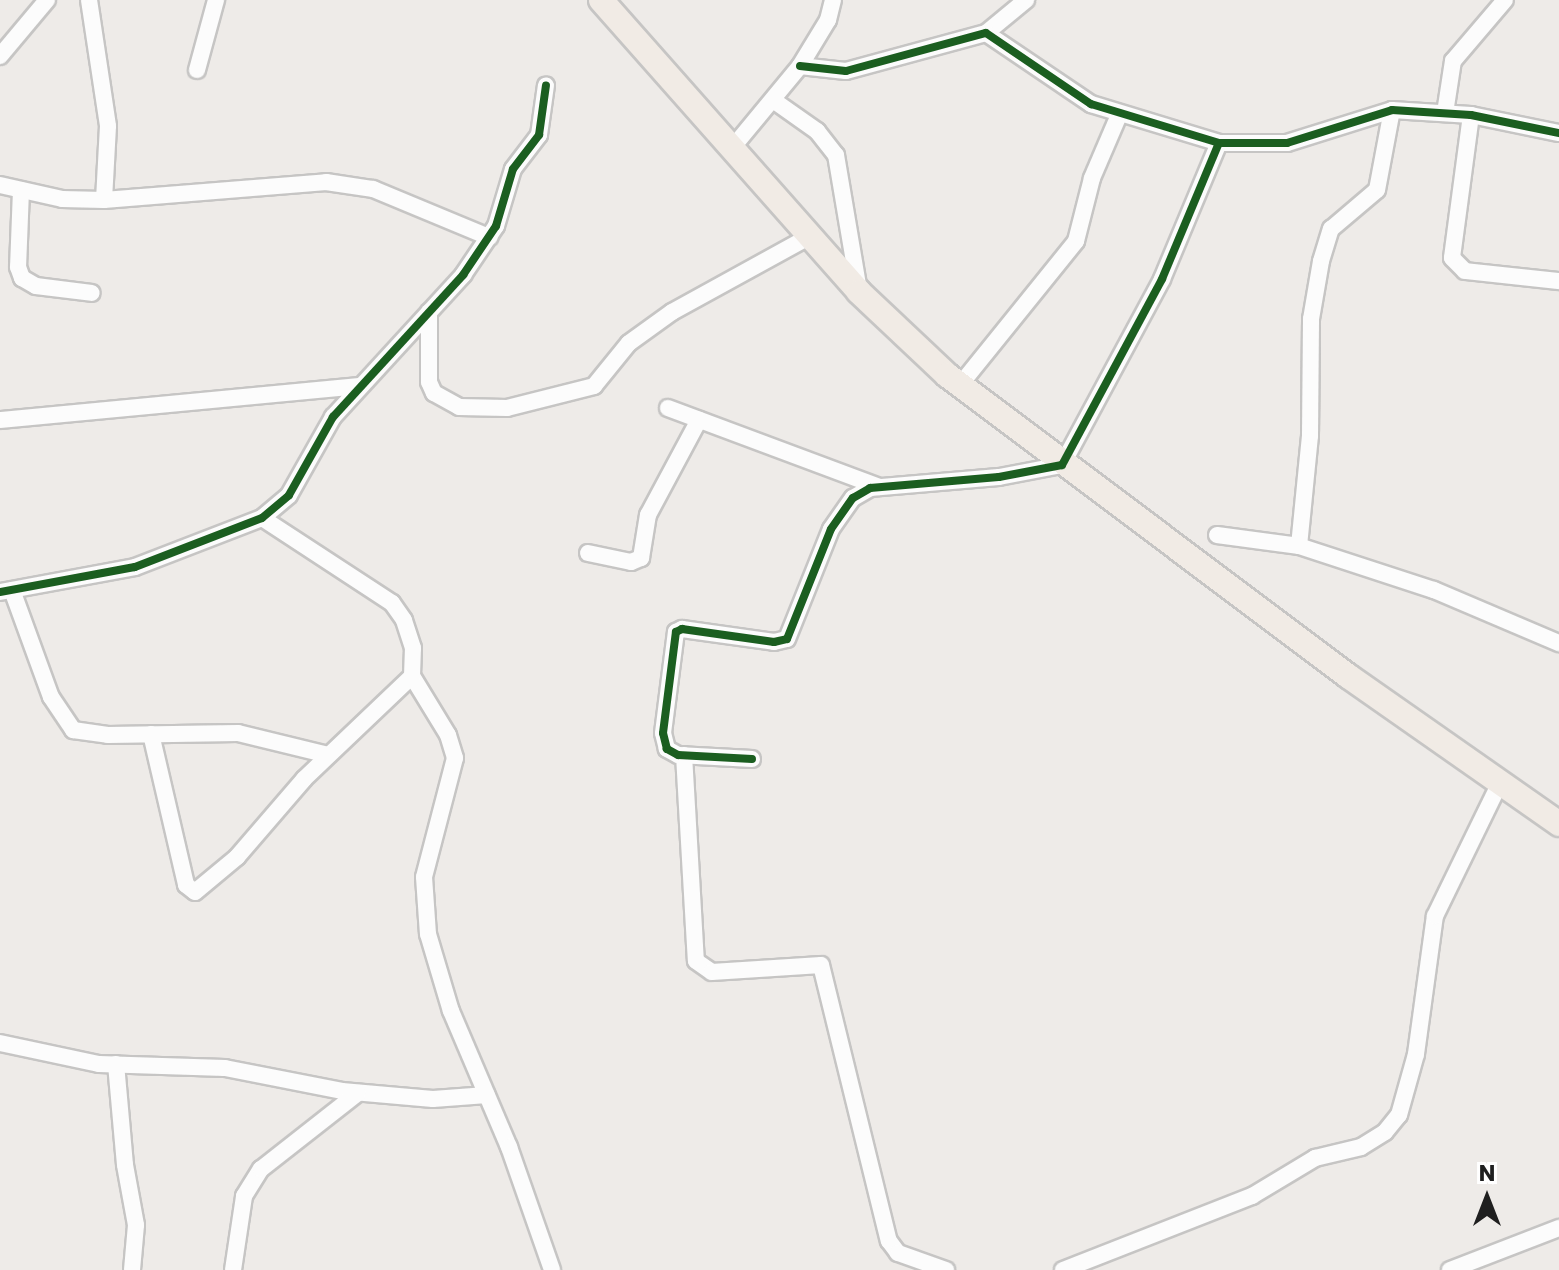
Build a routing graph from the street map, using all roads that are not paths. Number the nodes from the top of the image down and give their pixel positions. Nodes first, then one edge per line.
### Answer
1 (47, 0) edge
2 (89, 0) edge
3 (216, 0) edge
4 (601, 0) edge
5 (833, 0) edge
6 (1026, 0) edge
7 (1505, 0) edge
8 (986, 33) junction
9 (0, 56) edge
10 (800, 66) junction
11 (197, 70) dead end
12 (546, 85) dead end
13 (773, 100) junction
14 (1392, 110) junction
15 (1445, 113) junction
16 (1119, 115) junction
17 (1471, 115) junction
18 (1559, 133) edge
19 (1219, 143) junction
20 (733, 147) junction
21 (0, 185) edge
22 (21, 190) junction
23 (104, 200) junction
24 (810, 236) junction
25 (489, 237) junction
26 (1559, 281) edge
27 (859, 292) junction
28 (92, 293) dead end
29 (429, 312) junction
30 (960, 385) junction
31 (359, 386) junction
32 (668, 408) dead end
33 (0, 420) edge
34 (699, 420) junction
35 (1062, 465) junction
36 (879, 487) junction
37 (262, 518) junction
38 (1217, 535) dead end
39 (1299, 546) junction
40 (588, 553) dead end
41 (6, 591) edge
42 (1559, 643) edge
43 (412, 676) junction
44 (151, 734) junction
45 (328, 755) junction
46 (684, 755) junction
47 (752, 759) dead end
48 (1500, 783) junction
49 (1559, 824) edge
50 (0, 1043) edge
51 (116, 1064) junction
52 (358, 1093) junction
53 (487, 1095) junction
54 (1559, 1228) edge
55 (132, 1270) edge
56 (233, 1270) edge
57 (552, 1270) edge
58 (946, 1270) edge
59 (1063, 1270) edge
60 (1450, 1270) edge

1 - 9 street
2 - 23 street
3 - 11 street
4 - 20 main road
5 - 10 street
6 - 8 street
7 - 15 street
8 - 10 street
8 - 16 street
10 - 13 street
12 - 25 street
13 - 20 street
13 - 27 street
14 - 15 street
14 - 19 street
14 - 39 street
15 - 17 street
16 - 19 street
16 - 30 street
17 - 18 street
17 - 26 street
19 - 35 street
20 - 24 main road
21 - 22 street
22 - 23 street
22 - 28 street
23 - 25 street
24 - 27 main road
24 - 29 street
25 - 29 street
27 - 30 main road
29 - 31 street
30 - 35 main road
31 - 33 street
31 - 37 street
32 - 34 street
34 - 36 street
34 - 40 street
35 - 36 street
35 - 48 main road
36 - 46 street
37 - 41 street
37 - 43 street
38 - 39 street
39 - 42 street
41 - 44 street
43 - 45 street
43 - 53 street
44 - 45 street
44 - 45 street
46 - 47 street
46 - 58 street
48 - 49 main road
48 - 59 street
50 - 51 street
51 - 52 street
51 - 55 street
52 - 53 street
52 - 56 street
53 - 57 street
54 - 60 street

